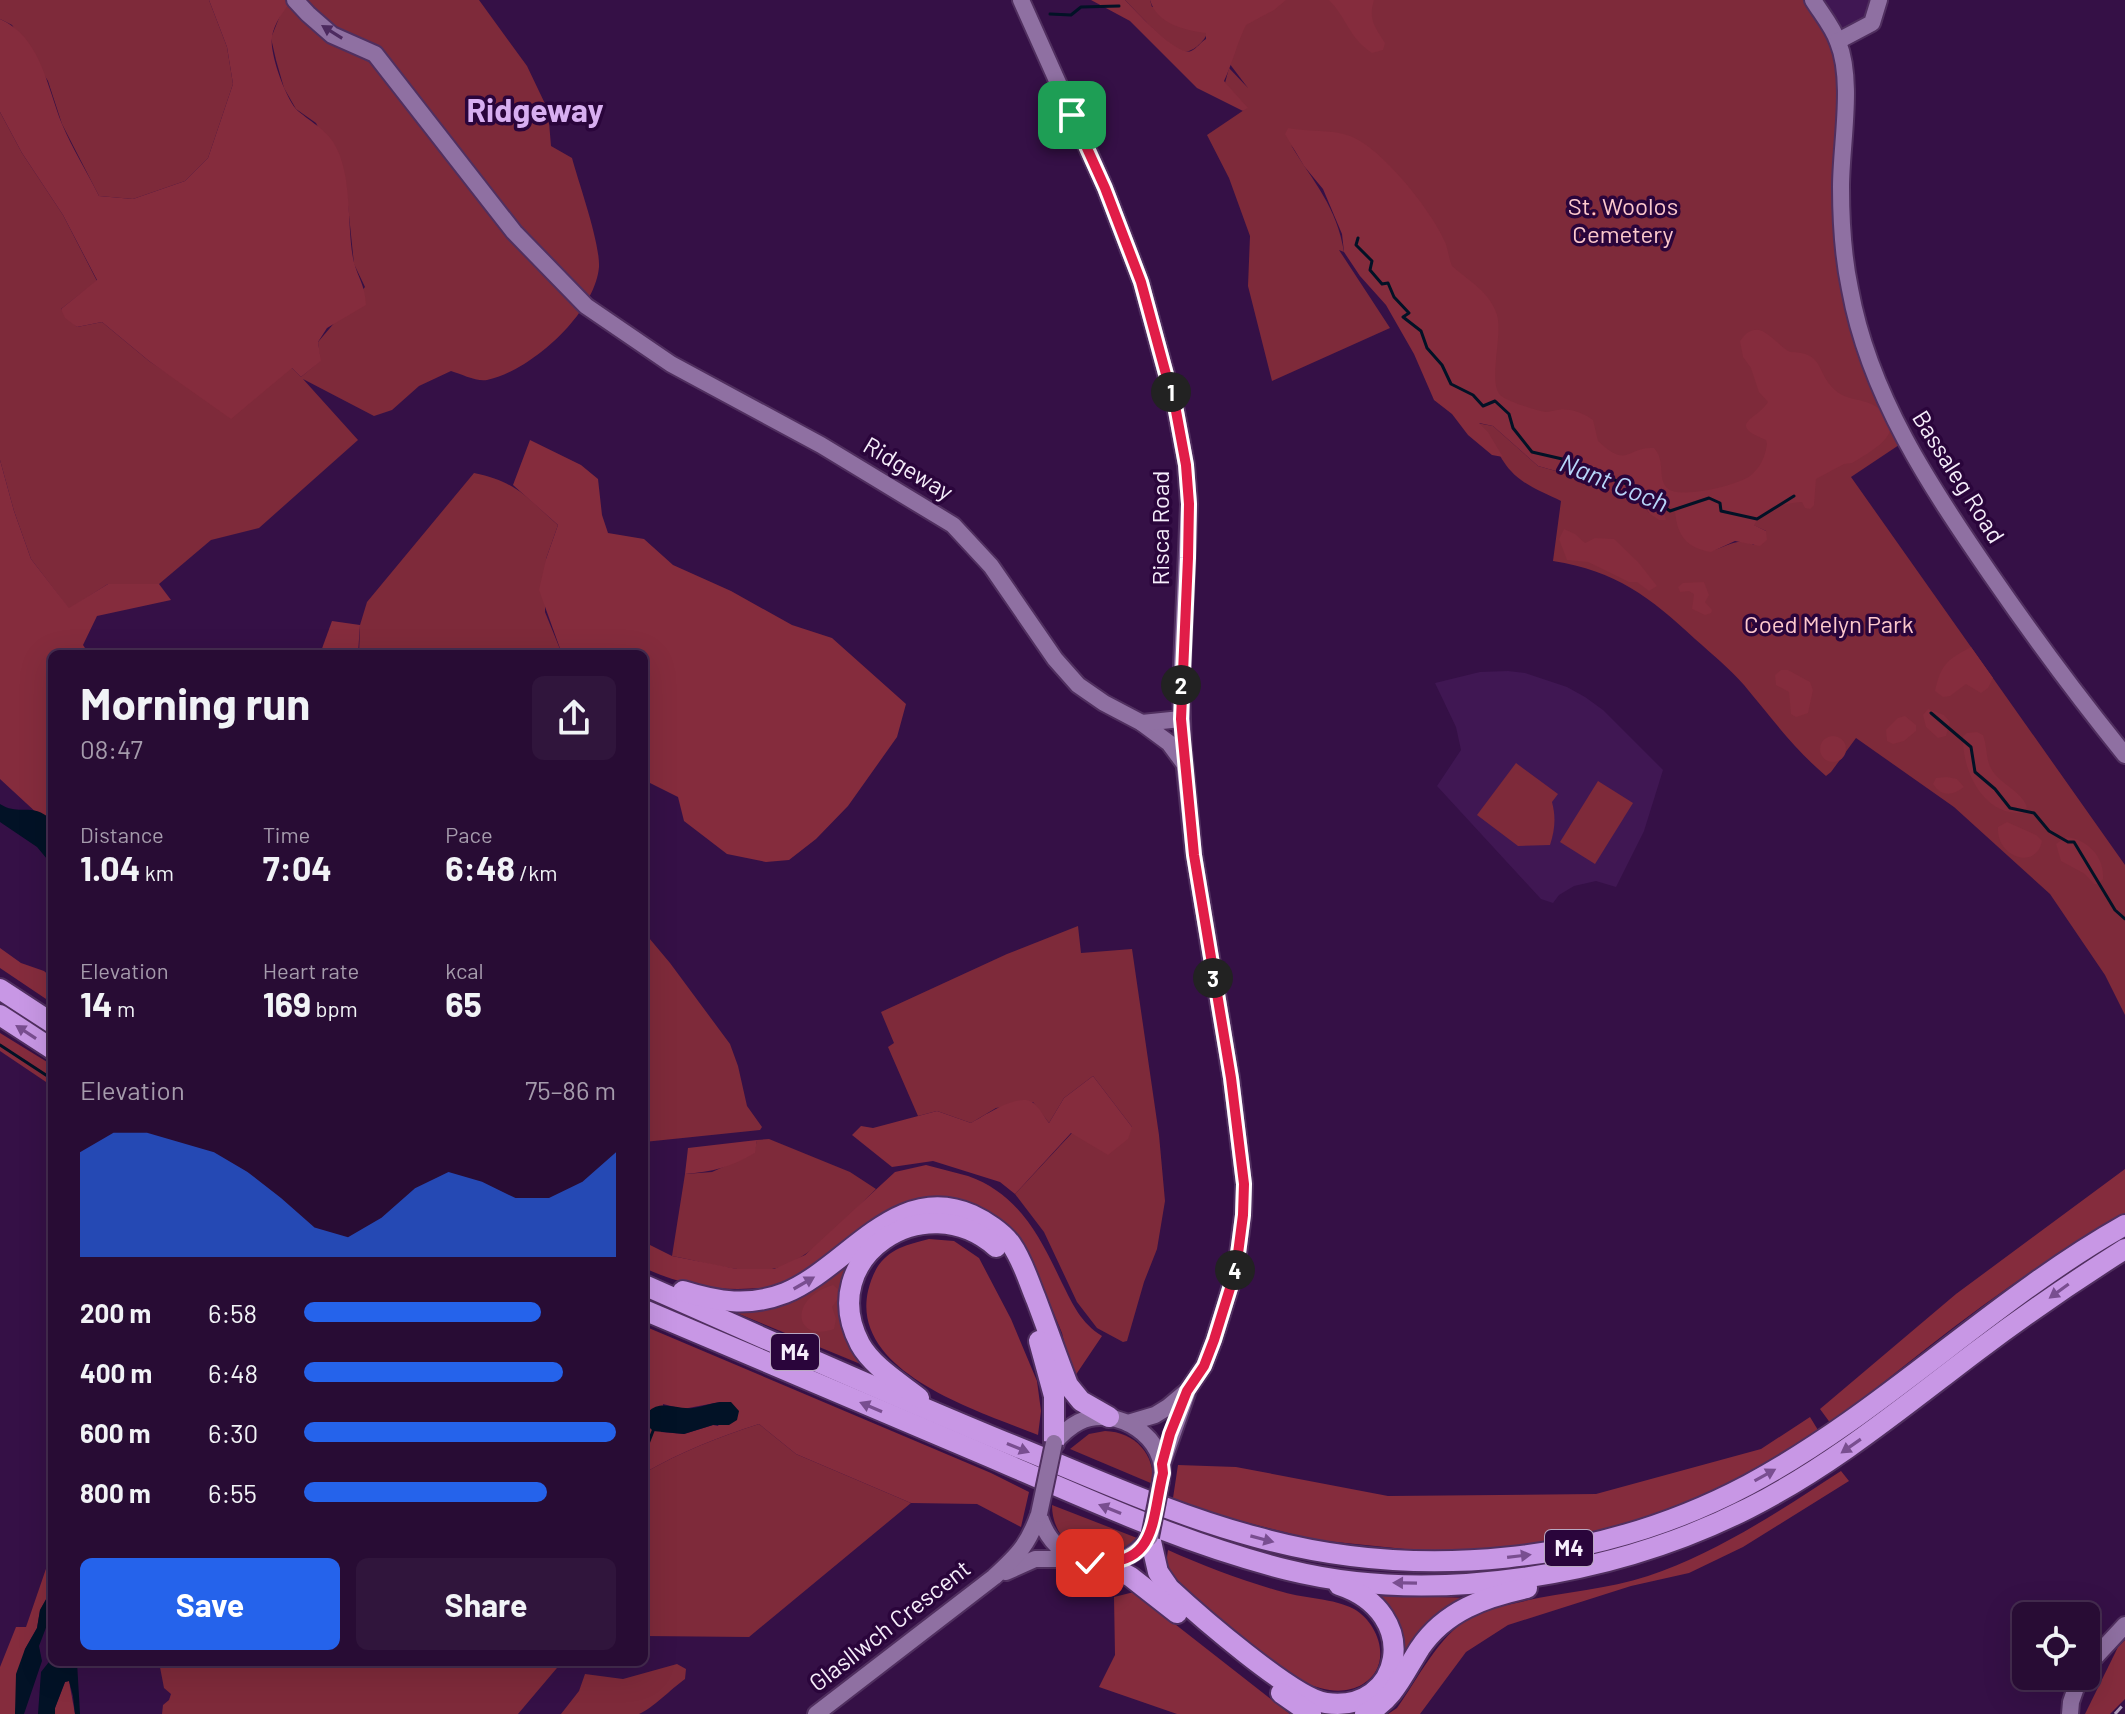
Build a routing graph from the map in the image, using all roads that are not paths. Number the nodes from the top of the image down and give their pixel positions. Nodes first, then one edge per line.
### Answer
1 (295, 0) edge
2 (1021, 0) edge
3 (1813, 0) edge
4 (1879, 0) edge
5 (1838, 41) junction
6 (1181, 719) junction
7 (1142, 723) junction
8 (2125, 755) edge
9 (1184, 757) junction
10 (0, 989) edge
11 (0, 1015) edge
12 (48, 1020) edge
13 (48, 1046) edge
14 (2125, 1225) edge
15 (2125, 1249) edge
16 (648, 1277) edge
17 (648, 1287) edge
18 (648, 1312) edge
19 (1187, 1391) junction
20 (946, 1418) junction
21 (1118, 1420) junction
22 (1054, 1443) junction
23 (1161, 1472) junction
24 (1039, 1514) junction
25 (1150, 1537) junction
26 (1674, 1542) junction
27 (1077, 1559) junction
28 (1107, 1564) junction
29 (1317, 1576) junction
30 (994, 1577) junction
31 (2125, 1625) edge
32 (2100, 1652) edge
33 (2075, 1690) edge
34 (817, 1714) edge
35 (1311, 1714) edge
36 (1365, 1714) edge
37 (2070, 1714) edge

7 -> 1 main road, Ridgeway
2 - 6 main road, Risca Road
3 - 5 main road, Bassaleg Road
4 - 5 main road
5 - 8 main road, Bassaleg Road
6 - 7 main road
6 - 9 main road, Risca Road
7 - 9 main road, Ridgeway
9 - 19 main road
10 - 12 highway
13 -> 11 highway
20 -> 14 highway, M4
15 -> 26 highway, M4
16 -> 21 highway
17 - 20 highway, M4
29 -> 18 highway, M4
19 - 21 main road
19 - 23 main road
20 - 22 highway
21 - 22 main road
21 - 23 main road
22 - 24 main road, bridge
23 - 25 main road, bridge
24 - 27 main road
24 - 30 main road, Glasllwch Crescent
25 - 28 main road
25 - 29 highway, M4
26 -> 29 highway, M4
26 - 36 highway
27 - 28 main road
27 - 30 main road, Glasllwch Crescent
28 - 35 highway
30 - 34 main road, Glasllwch Crescent
31 - 32 main road
33 - 37 main road

